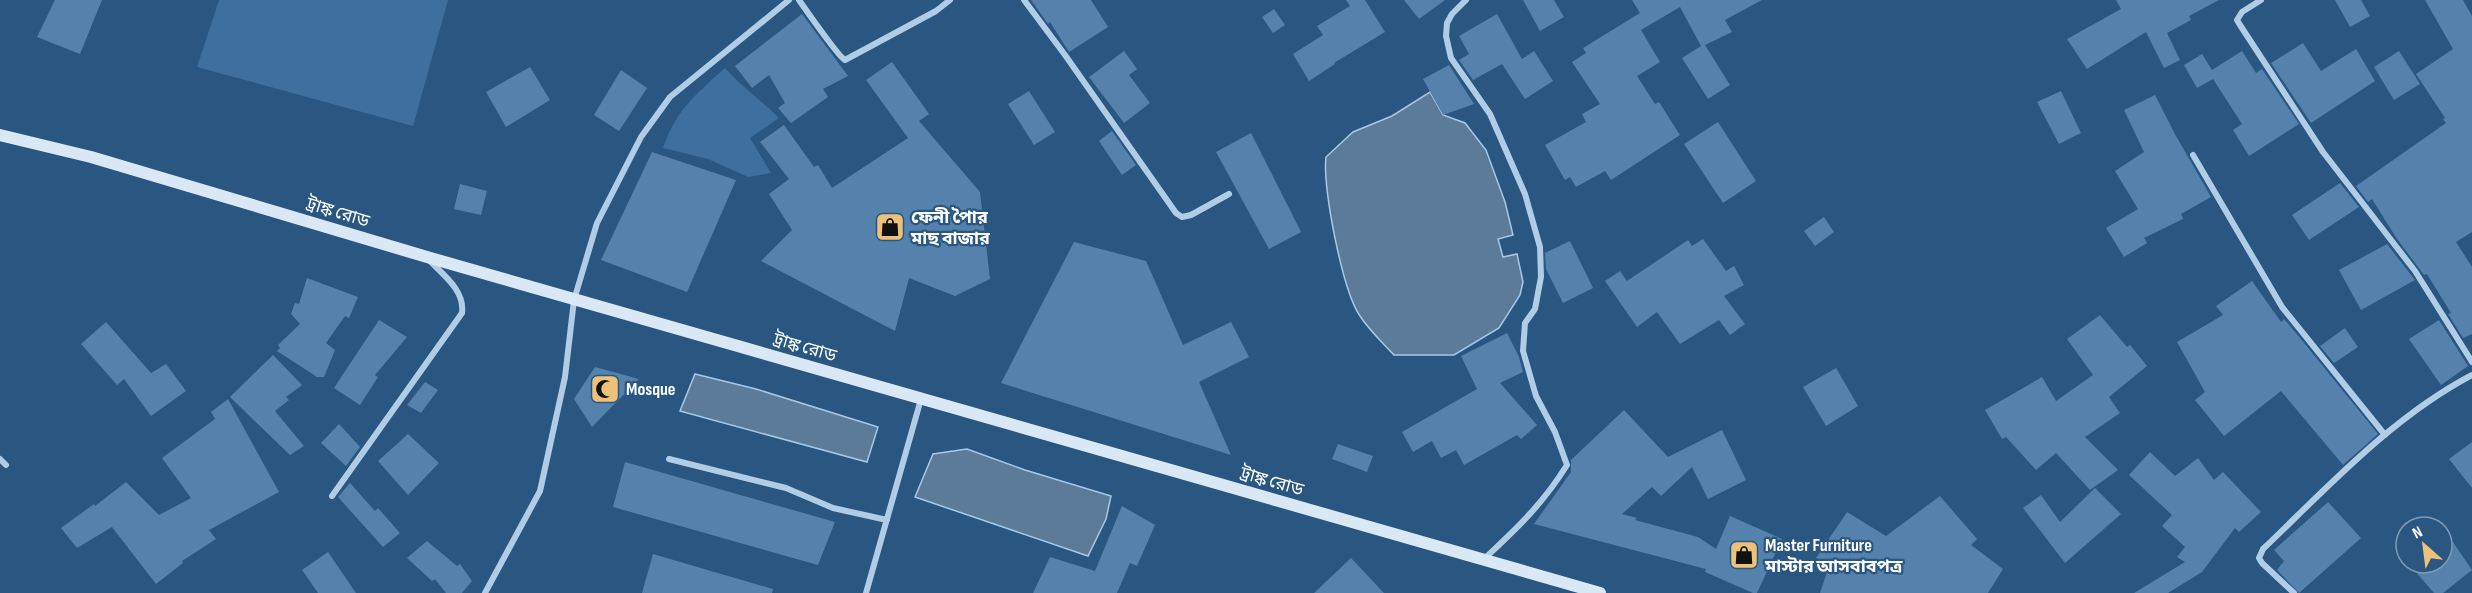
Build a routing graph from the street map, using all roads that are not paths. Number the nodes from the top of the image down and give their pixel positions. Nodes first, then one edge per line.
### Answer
1 (789, 0) edge
2 (799, 0) edge
3 (950, 0) edge
4 (1024, 0) edge
5 (1467, 0) edge
6 (2261, 0) edge
7 (0, 135) edge
8 (2193, 155) dead end
9 (1229, 194) dead end
10 (427, 257) junction
11 (574, 300) junction
12 (2472, 362) edge
13 (2472, 375) edge
14 (921, 399) junction
15 (2385, 435) junction
16 (0, 459) edge
17 (669, 459) dead end
18 (6, 465) dead end
19 (332, 496) dead end
20 (887, 520) junction
21 (1483, 560) junction
22 (485, 593) edge
23 (866, 593) edge
24 (1600, 593) edge
25 (2294, 593) edge

1 - 11 street
2 - 3 street
4 - 9 street
5 - 21 street
6 - 12 street
7 - 10 main road, ট্রাঙ্ক রোড
8 - 15 street
10 - 11 main road, ট্রাঙ্ক রোড
10 - 19 street
11 - 14 main road, ট্রাঙ্ক রোড
11 - 22 street
13 - 15 street
14 - 20 street
14 - 21 main road, ট্রাঙ্ক রোড
15 - 25 street
16 - 18 street
17 - 20 street
20 - 23 street
21 - 24 main road, ট্রাঙ্ক রোড

